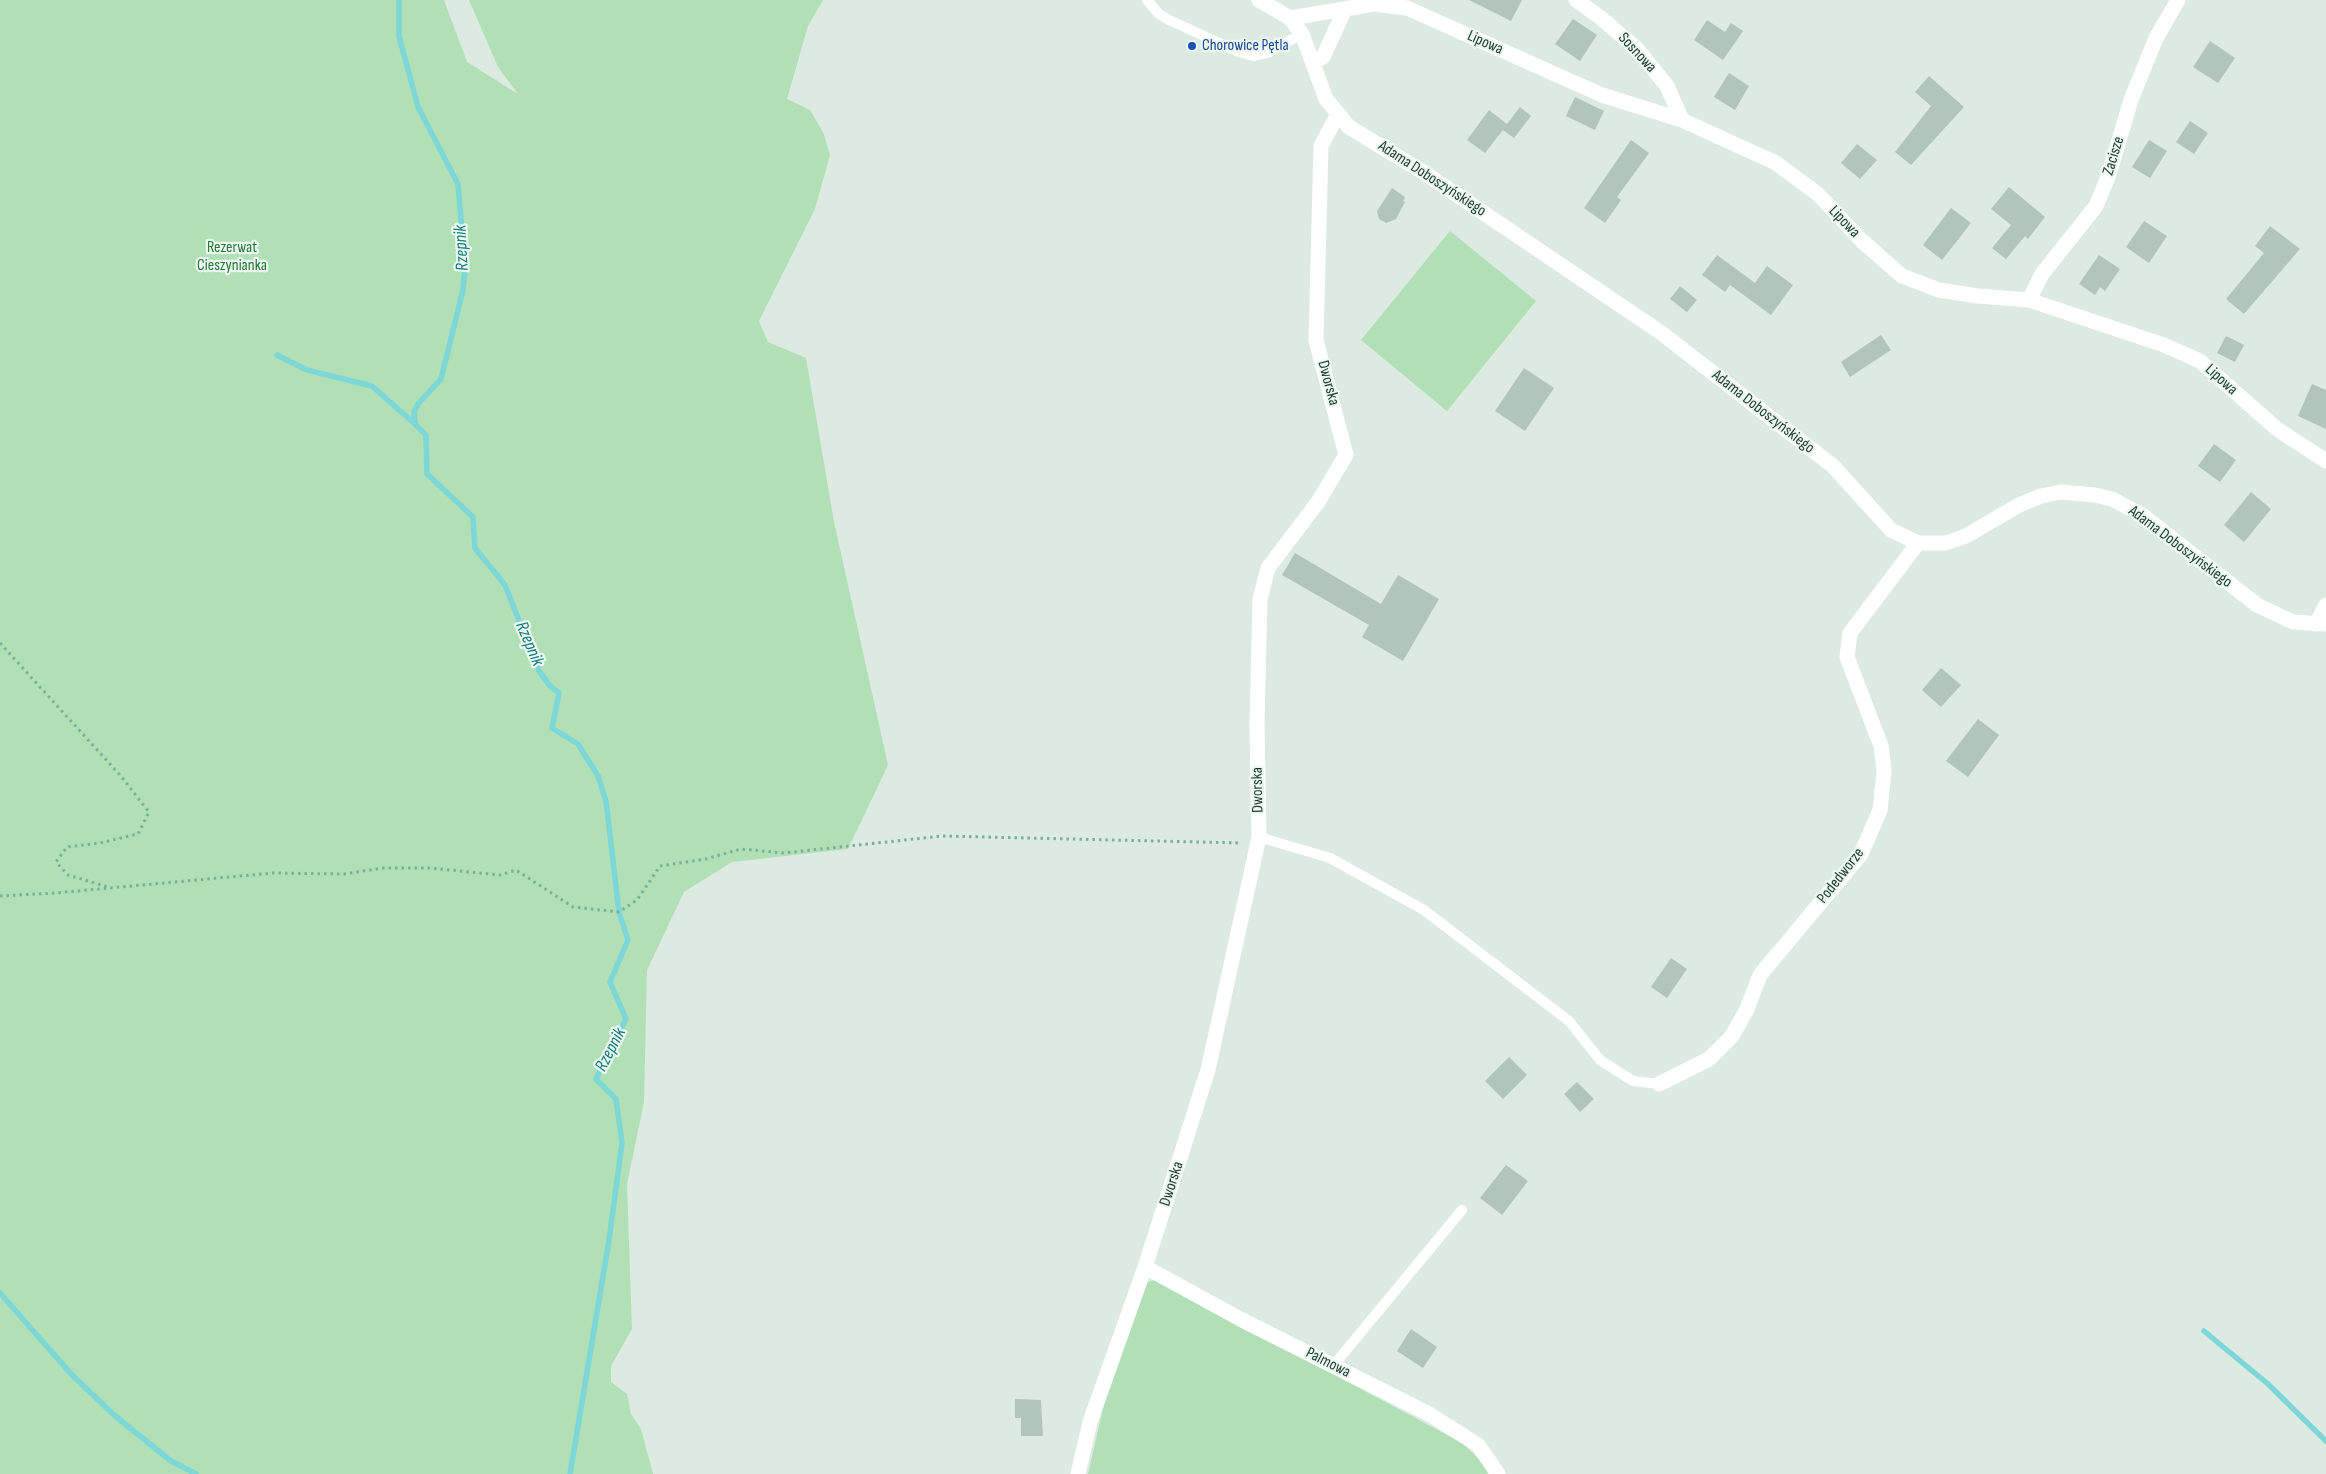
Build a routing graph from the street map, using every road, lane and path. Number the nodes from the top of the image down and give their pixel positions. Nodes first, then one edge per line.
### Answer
1 (1147, 0) edge
2 (1259, 0) edge
3 (1576, 0) edge
4 (2178, 0) edge
5 (1345, 9) junction
6 (1290, 18) junction
7 (1302, 34) junction
8 (1313, 62) junction
9 (1338, 114) junction
10 (1682, 120) junction
11 (2029, 300) junction
12 (2326, 461) edge
13 (1918, 543) junction
14 (2326, 606) edge
15 (2321, 624) edge
16 (0, 642) edge
17 (1258, 840) junction
18 (111, 888) junction
19 (0, 896) edge
20 (1659, 1084) joint
21 (1462, 1210) dead end
22 (1145, 1267) junction
23 (1333, 1366) junction
24 (1078, 1474) edge
25 (1498, 1474) edge

1 - 7 lane
2 - 6 street, Adama Doboszyńskiego
3 - 10 street, Sosnowa
4 - 11 street, Zacisze
5 - 6 street, Lipowa
5 - 8 street
5 - 10 street, Lipowa
6 - 7 street, Adama Doboszyńskiego
7 - 8 street, Adama Doboszyńskiego
8 - 9 street, Adama Doboszyńskiego
9 - 13 street, Adama Doboszyńskiego
9 - 17 street, Dworska
10 - 11 street, Lipowa
11 - 12 street, Lipowa
13 - 15 street, Adama Doboszyńskiego
13 - 20 street, Podedworze
14 - 15 street
16 - 18 path
17 - 18 path
17 - 20 lane
17 - 22 street, Dworska
18 - 19 path
21 - 23 lane
22 - 23 street, Palmowa
22 - 24 street, Dworska
23 - 25 street, Palmowa

